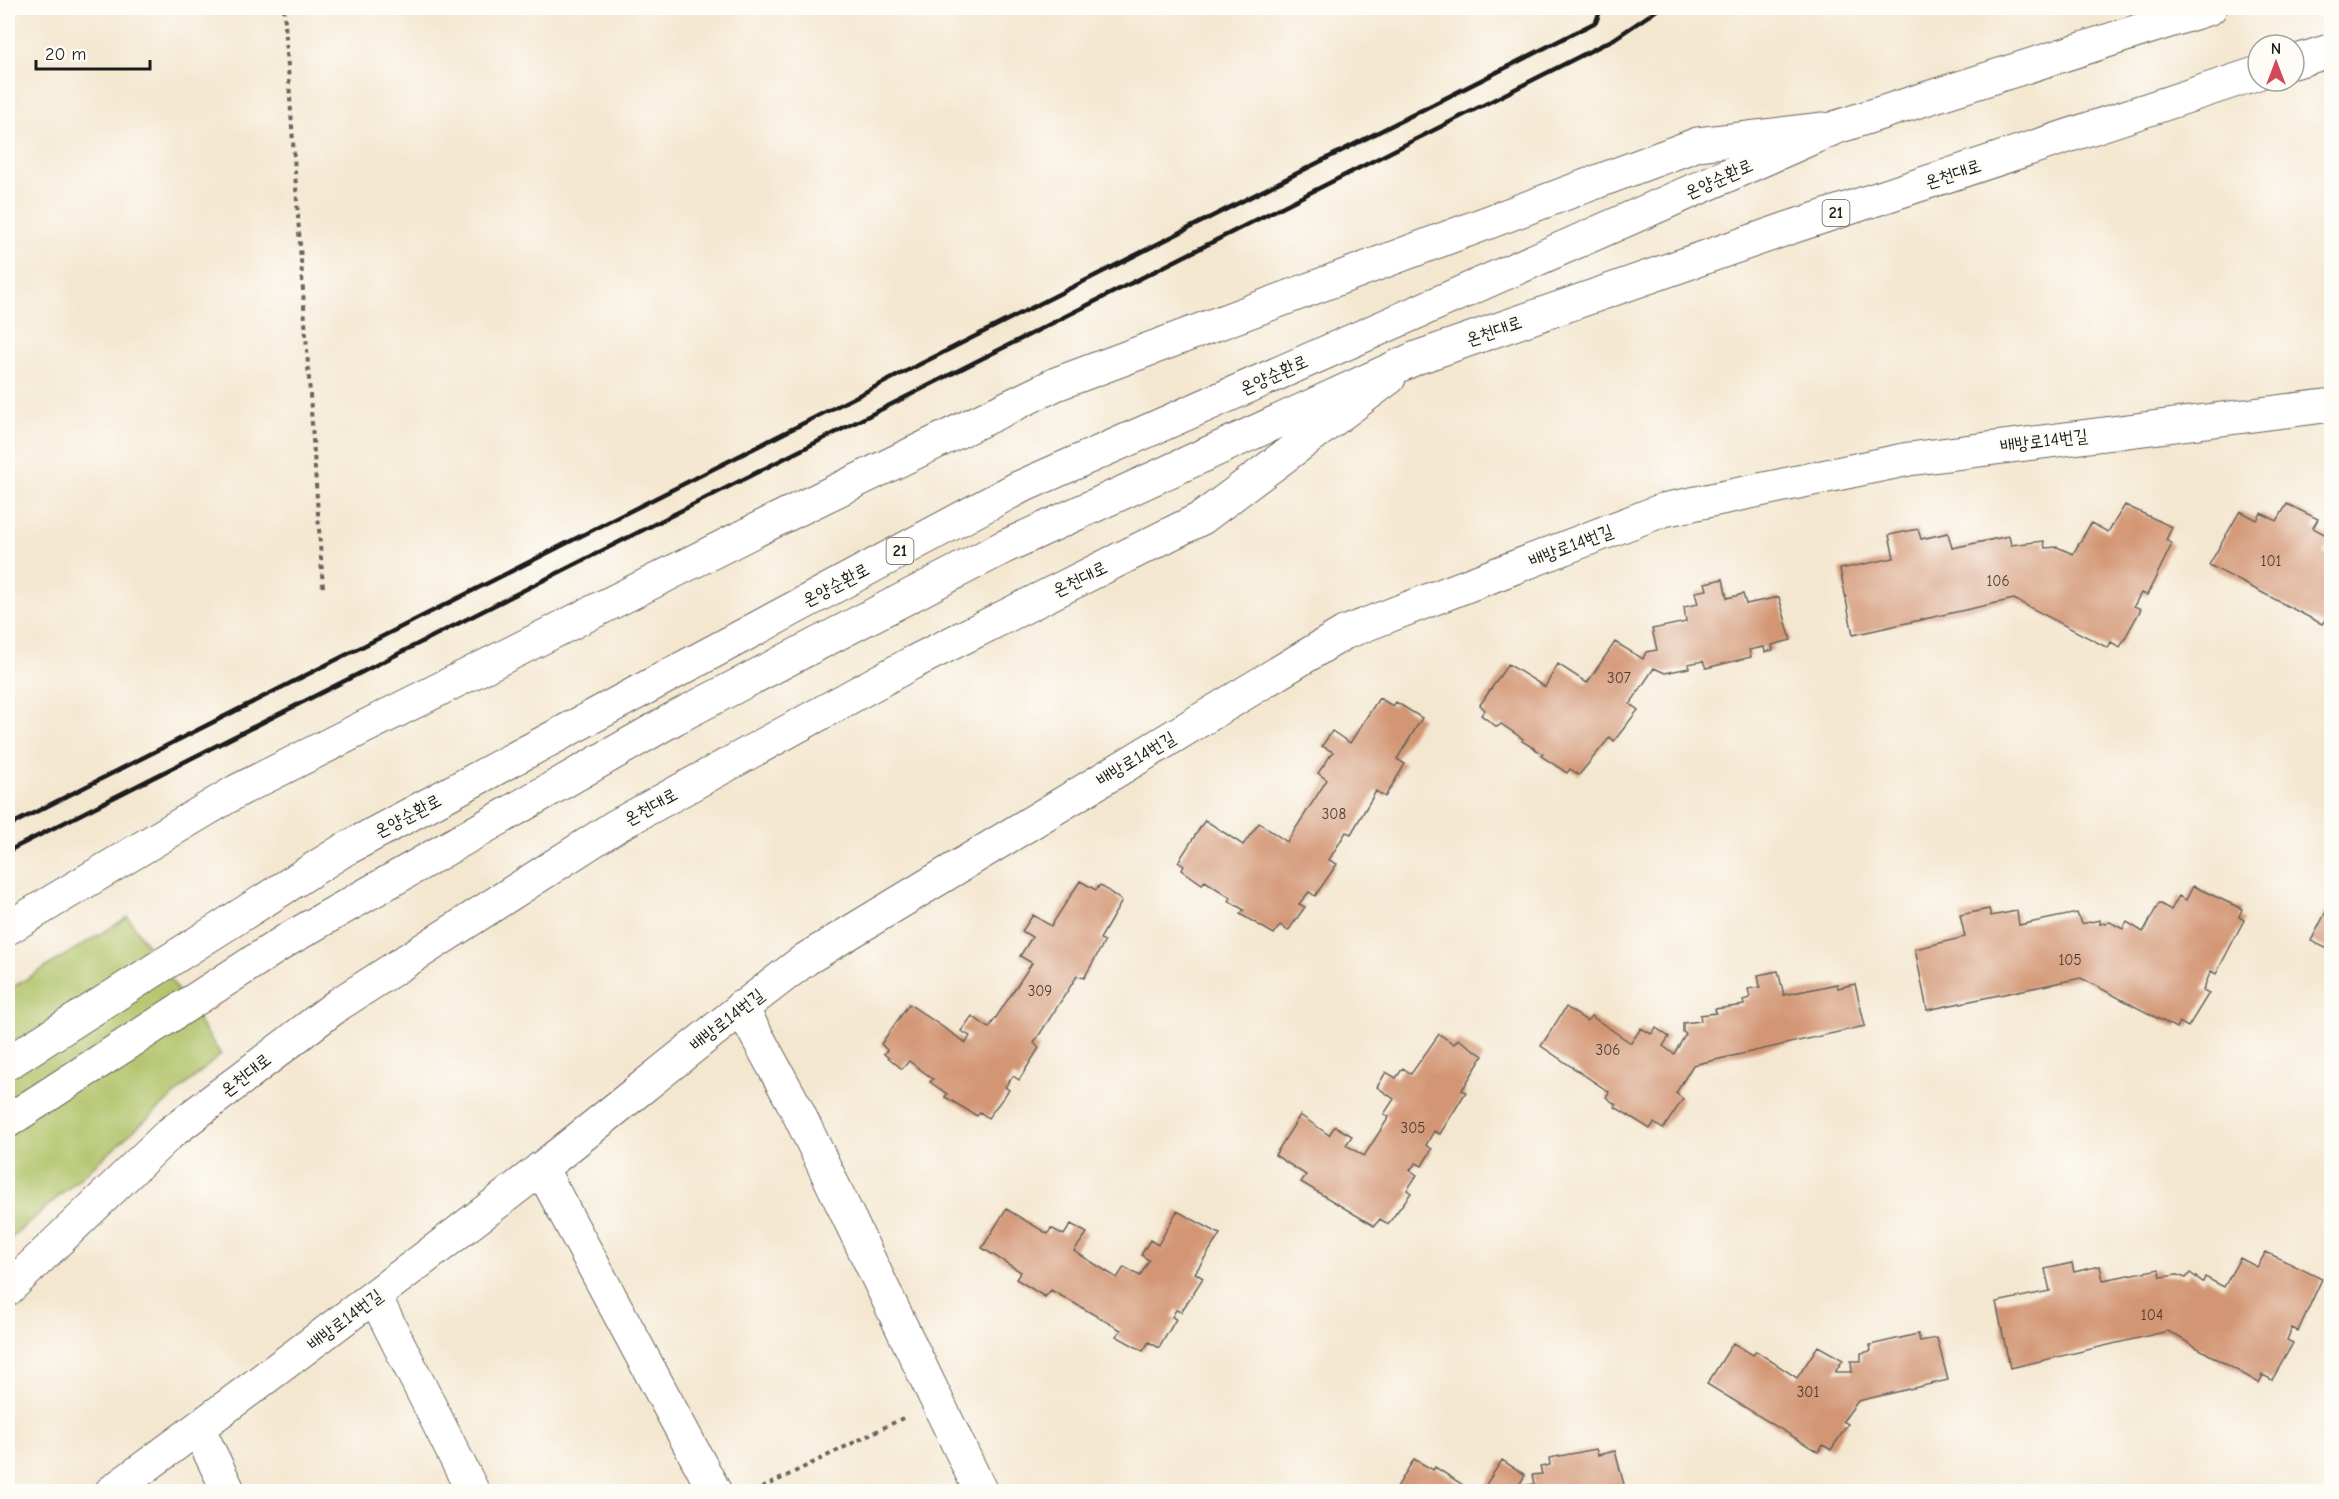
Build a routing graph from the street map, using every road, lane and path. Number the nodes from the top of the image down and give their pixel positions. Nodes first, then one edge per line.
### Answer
1 (284, 8) edge
2 (2210, 8) edge
3 (2331, 50) edge
4 (2306, 58) edge
5 (2246, 77) edge
6 (1837, 127) junction
7 (1416, 358) junction
8 (2331, 405) edge
9 (323, 588) dead end
10 (8, 928) edge
11 (741, 1007) junction
12 (8, 1063) edge
13 (8, 1121) edge
14 (541, 1168) junction
15 (8, 1289) edge
16 (375, 1297) junction
17 (903, 1418) dead end
18 (198, 1428) junction
19 (111, 1491) edge
20 (229, 1491) edge
21 (473, 1491) edge
22 (715, 1491) edge
23 (754, 1491) edge
24 (981, 1491) edge

1 - 9 path
2 - 6 main road, 21
3 - 4 main road
5 - 7 main road, 온천대로 / 21
6 - 10 main road
6 - 12 main road, 온양순환로 / 21
7 - 13 main road, 21
7 - 15 main road, 온천대로
8 - 11 main road, 배방로14번길
11 - 14 main road, 배방로14번길
11 - 24 main road
14 - 16 main road, 배방로14번길
14 - 22 main road
16 - 18 main road, 배방로14번길
16 - 21 main road
17 - 23 path
18 - 19 main road, 배방로14번길
18 - 20 main road

